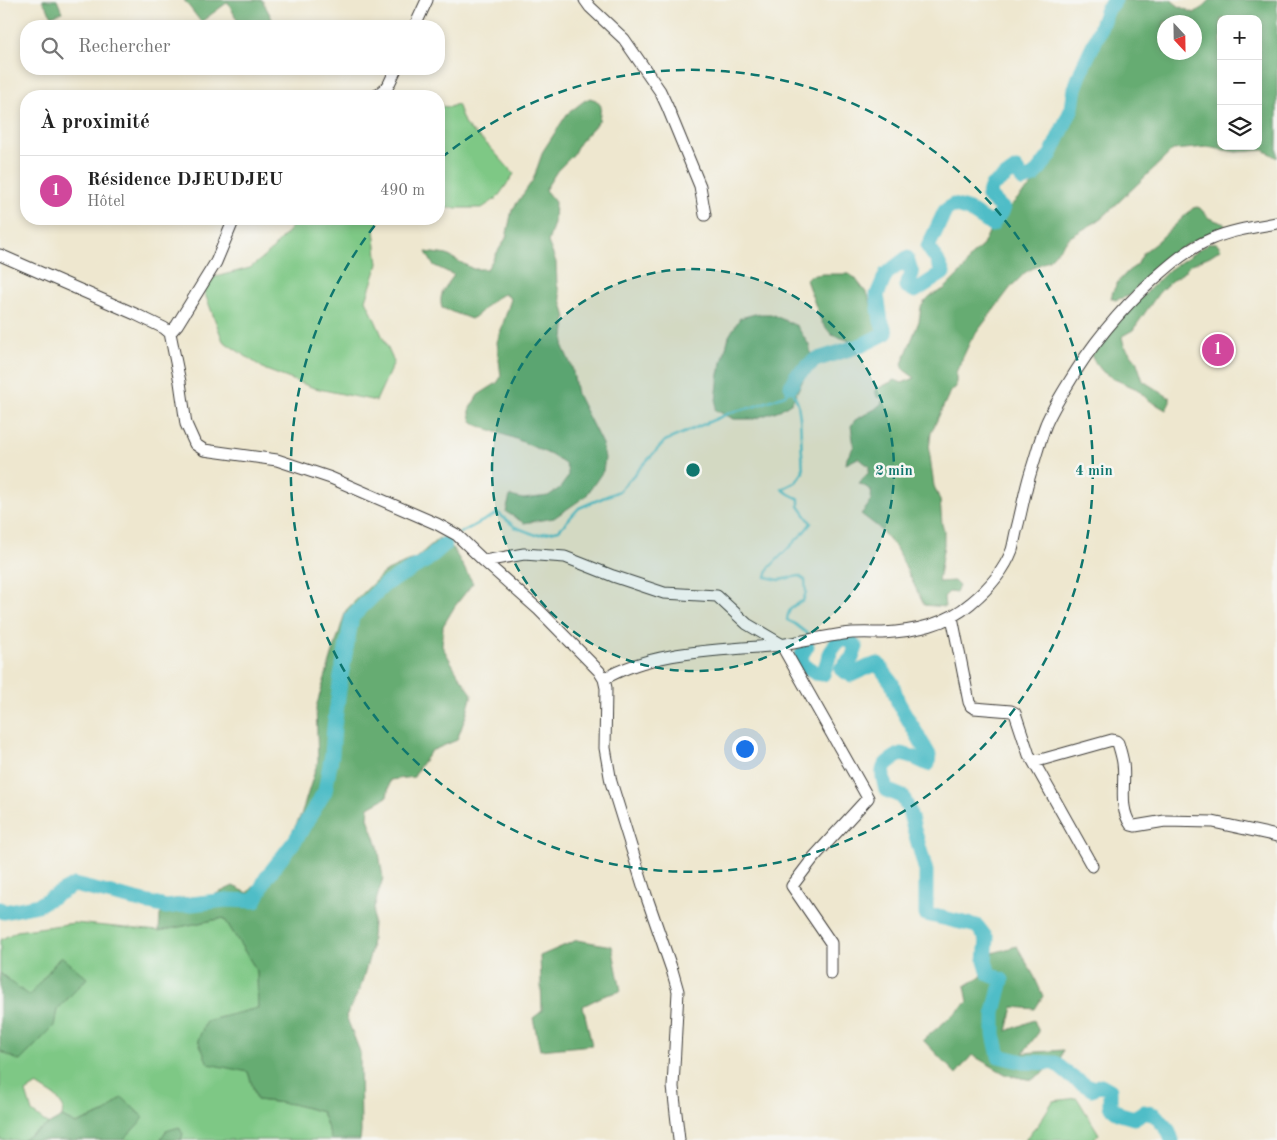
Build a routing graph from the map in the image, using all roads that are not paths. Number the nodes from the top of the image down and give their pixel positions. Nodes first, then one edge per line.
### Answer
1 (427, 0) edge
2 (585, 0) edge
3 (418, 20) edge
4 (393, 75) edge
5 (383, 90) edge
6 (705, 215) dead end
7 (1277, 222) edge
8 (231, 225) edge
9 (0, 255) edge
10 (170, 333) junction
11 (484, 561) junction
12 (952, 617) junction
13 (781, 644) junction
14 (604, 678) junction
15 (1032, 759) junction
16 (1277, 836) edge
17 (1092, 866) dead end
18 (831, 974) dead end
19 (679, 1140) edge

1 - 3 street
2 - 6 street
4 - 5 street
7 - 12 street
8 - 10 street
9 - 10 street
10 - 11 street
11 - 13 street
11 - 14 street
12 - 13 street
12 - 15 street
13 - 14 street
13 - 18 street
14 - 19 street
15 - 16 street
15 - 17 street

